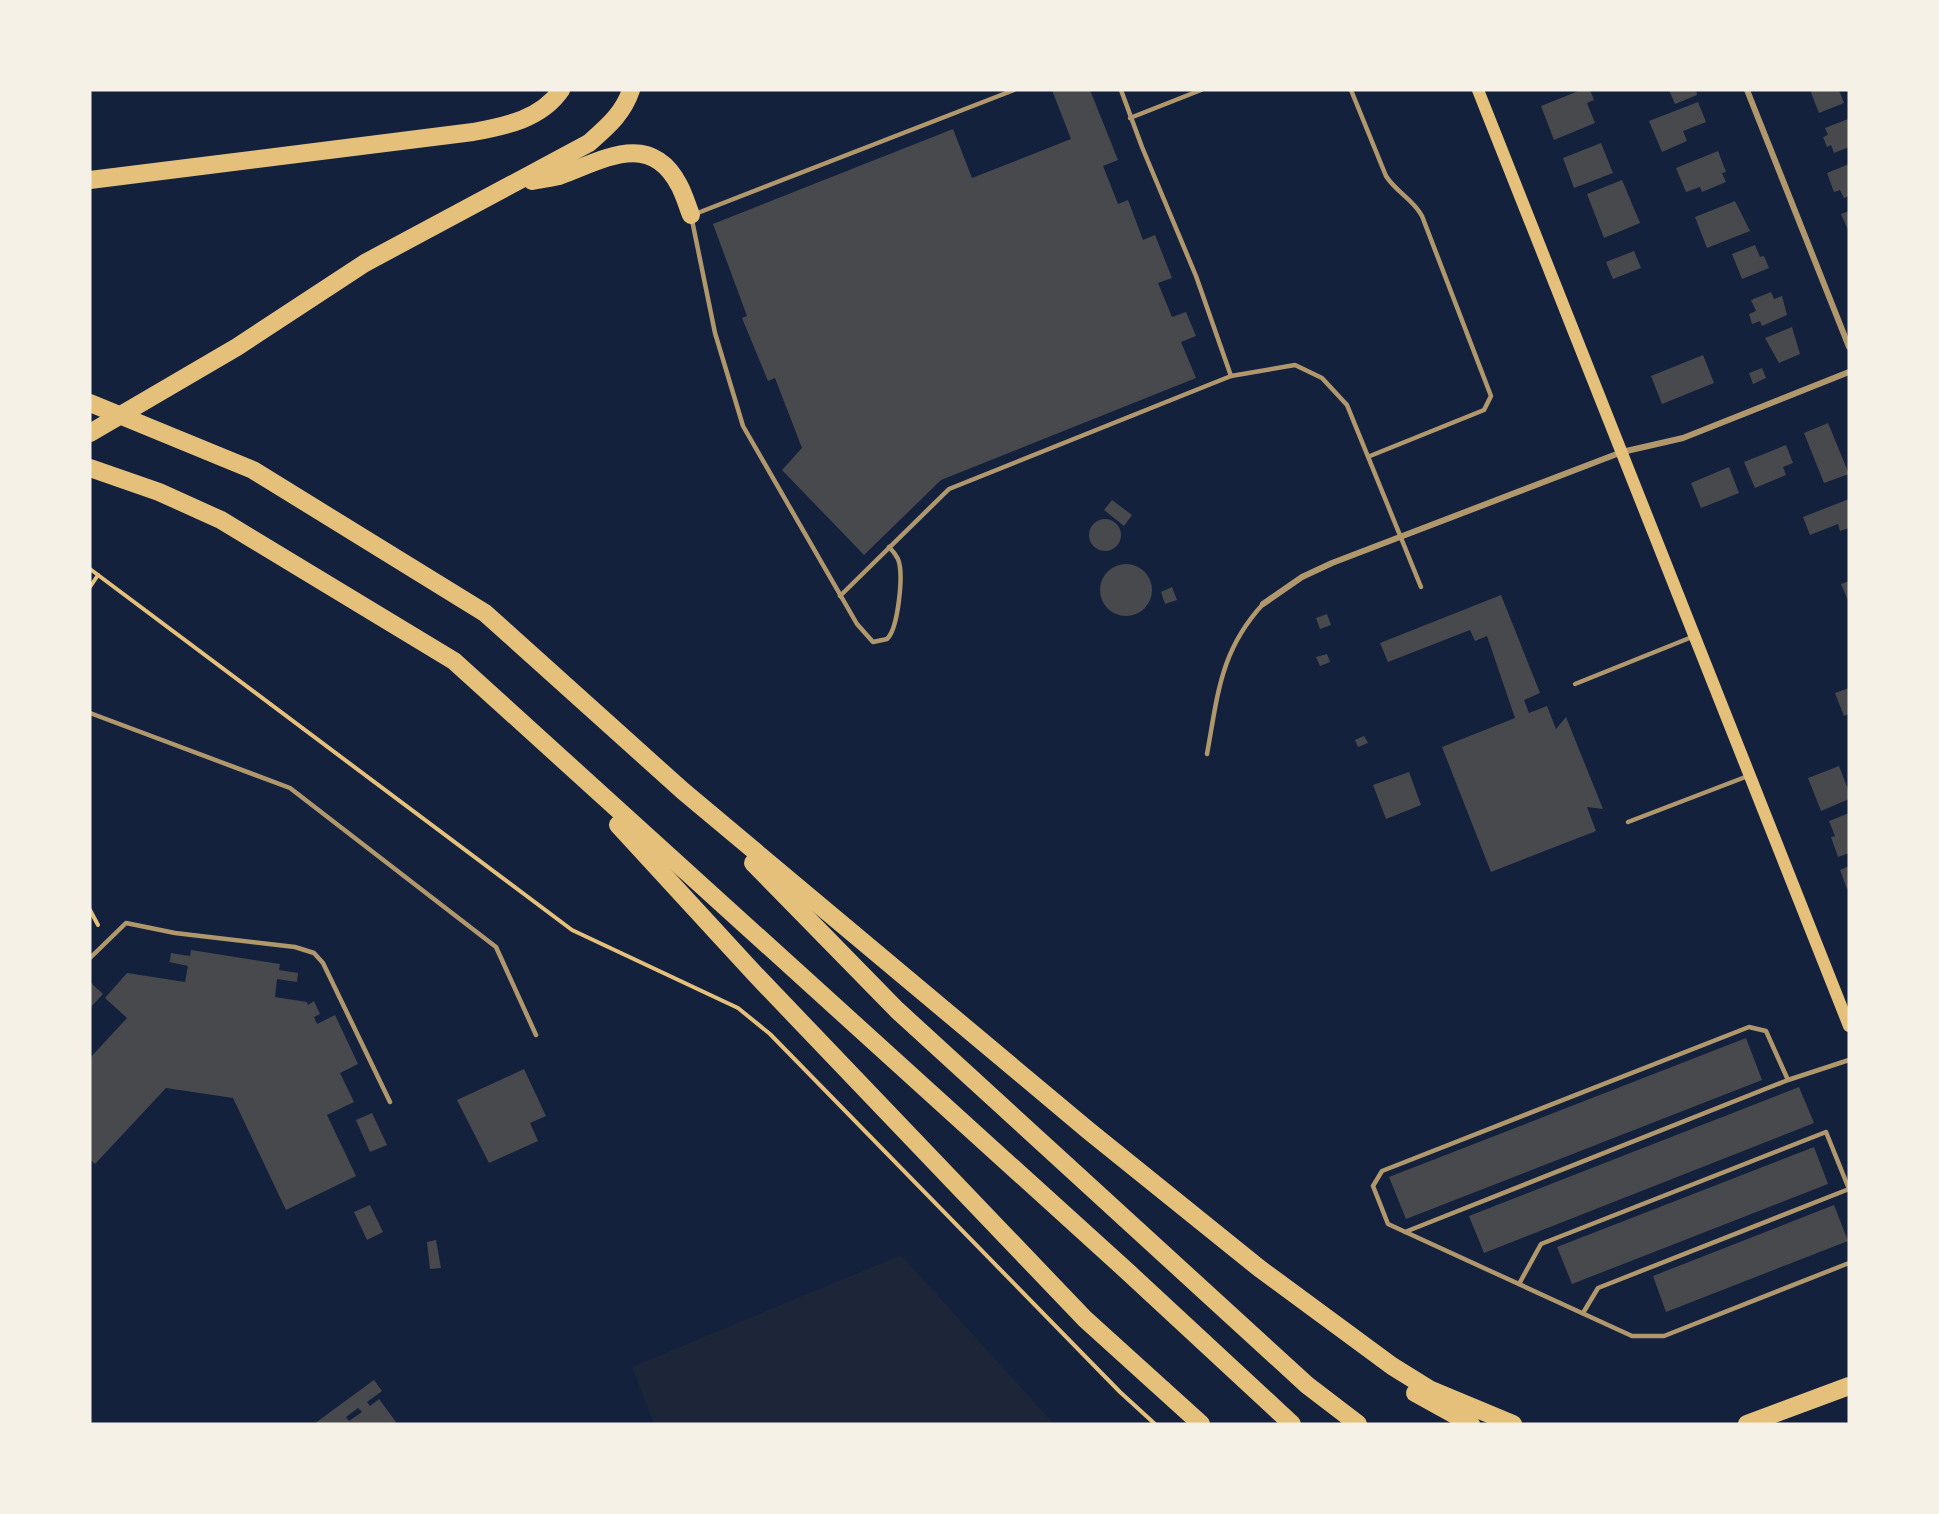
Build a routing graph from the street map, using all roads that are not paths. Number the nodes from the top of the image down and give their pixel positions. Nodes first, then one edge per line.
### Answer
1 (561, 90) edge
2 (631, 90) edge
3 (1014, 90) edge
4 (1121, 90) edge
5 (1201, 90) edge
6 (1351, 90) edge
7 (1478, 90) edge
8 (1747, 90) edge
9 (1131, 118) junction
10 (90, 180) edge
11 (515, 184) junction
12 (691, 215) junction
13 (1849, 347) edge
14 (1849, 372) edge
15 (1231, 376) junction
16 (90, 403) edge
17 (90, 433) edge
18 (1622, 452) junction
19 (1370, 456) junction
20 (90, 468) edge
21 (1401, 537) junction
22 (889, 547) junction
23 (1421, 587) dead end
24 (840, 596) junction
25 (1263, 604) joint
26 (1695, 636) junction
27 (1575, 684) dead end
28 (90, 713) edge
29 (540, 740) junction
30 (1207, 754) dead end
31 (1750, 775) junction
32 (682, 791) junction
33 (1628, 822) dead end
34 (90, 958) edge
35 (1849, 1026) edge
36 (536, 1035) dead end
37 (1849, 1060) edge
38 (1788, 1080) junction
39 (390, 1101) dead end
40 (1849, 1189) edge
41 (1405, 1232) junction
42 (1849, 1263) edge
43 (1259, 1268) junction
44 (1520, 1284) junction
45 (1583, 1313) junction
46 (1849, 1380) edge
47 (1849, 1386) edge
48 (1808, 1403) junction
49 (1201, 1424) edge
50 (1292, 1424) edge
51 (1358, 1424) edge
52 (1471, 1424) edge
53 (1513, 1424) edge
54 (1747, 1424) edge
55 (1777, 1424) edge

1 - 10 highway
2 - 11 highway
3 - 12 lane
4 - 9 lane
5 - 9 lane
6 - 19 lane
7 - 18 main road
8 - 13 street
9 - 15 lane
11 - 12 highway
11 - 17 highway
12 - 24 lane
14 - 18 street
15 - 19 lane
15 - 22 lane
16 - 32 highway
18 - 21 street
18 - 26 main road
19 - 21 lane
20 - 29 highway
21 - 23 lane
21 - 25 street
22 - 24 lane
22 - 24 lane
25 - 30 lane
26 - 27 lane
26 - 31 main road
28 - 36 lane
29 - 49 highway
29 - 50 highway
31 - 33 lane
31 - 35 main road
32 - 43 highway
32 - 51 highway
34 - 39 lane
37 - 38 lane
38 - 41 lane
38 - 41 lane
40 - 44 lane
40 - 45 lane
41 - 44 lane
42 - 45 lane
43 - 52 highway
43 - 53 highway
44 - 45 lane
46 - 48 highway
47 - 48 highway
48 - 54 highway
48 - 55 highway

